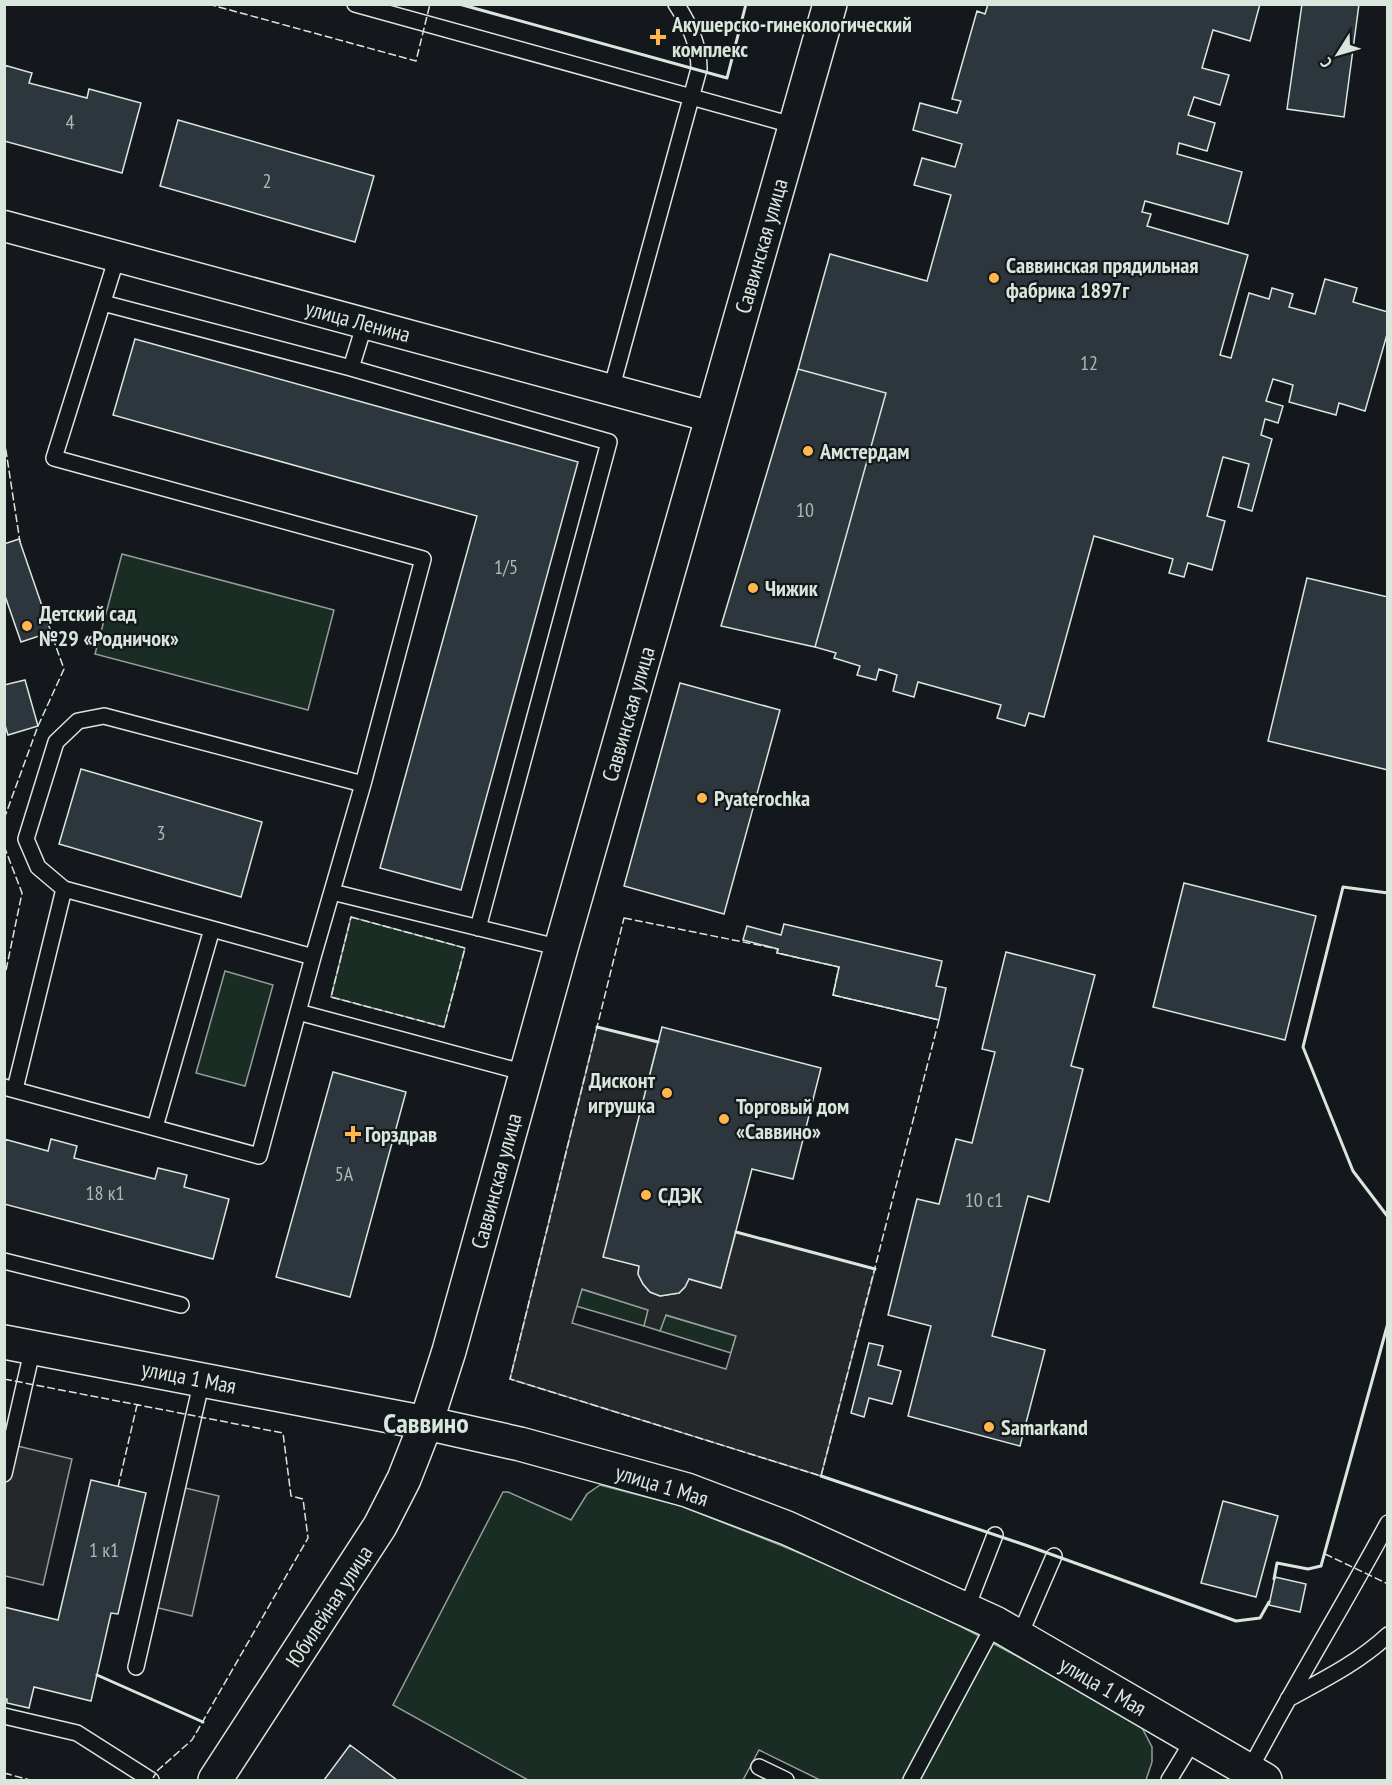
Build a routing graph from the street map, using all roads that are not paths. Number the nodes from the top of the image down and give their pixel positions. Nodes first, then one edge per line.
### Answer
1 (355, 4) edge
2 (676, 4) edge
3 (830, 4) edge
4 (691, 98) junction
5 (796, 126) junction
6 (4, 226) edge
7 (117, 257) junction
8 (102, 303) junction
9 (365, 323) junction
10 (351, 368) junction
11 (611, 390) junction
12 (712, 417) junction
13 (363, 784) junction
14 (64, 890) junction
15 (332, 892) junction
16 (478, 928) junction
17 (212, 929) junction
18 (561, 948) junction
19 (313, 957) junction
20 (298, 1012) junction
21 (526, 1073) junction
22 (10, 1088) edge
23 (155, 1127) junction
24 (4, 1261) edge
25 (182, 1305) dead end
26 (19, 1345) edge
27 (202, 1380) junction
28 (426, 1423) junction
29 (4, 1474) edge
30 (1388, 1523) edge
31 (995, 1535) dead end
32 (1054, 1556) dead end
33 (993, 1623) junction
34 (1388, 1635) edge
35 (136, 1666) dead end
36 (1288, 1699) junction
37 (4, 1716) edge
38 (1194, 1739) junction
39 (759, 1767) dead end
40 (1257, 1776) edge
41 (151, 1780) edge
42 (215, 1780) edge
43 (786, 1780) edge
44 (911, 1780) edge
45 (1169, 1780) edge

1 - 4 lane
2 - 4 lane
3 - 5 main road, Саввинская улица
4 - 5 lane
4 - 11 lane
5 - 12 main road, Саввинская улица
6 - 7 street, улица Ленина
7 - 8 lane
7 - 9 street, улица Ленина
8 - 10 lane
8 - 13 lane
9 - 10 lane
9 - 11 street, улица Ленина
10 - 16 lane
11 - 12 street, улица Ленина
12 - 18 main road, Саввинская улица
13 - 14 lane
13 - 15 lane
14 - 17 lane
14 - 22 lane
15 - 16 lane
15 - 19 lane
16 - 18 lane
17 - 19 lane
17 - 23 lane
18 - 21 main road, Саввинская улица
19 - 20 lane
20 - 21 lane
20 - 23 lane
21 - 28 main road, Саввинская улица
22 - 23 lane
24 - 25 lane
26 - 27 main road, улица 1 Мая
26 - 29 lane
27 - 28 main road, улица 1 Мая
27 - 35 lane
28 - 33 main road, улица 1 Мая
28 - 42 main road, Юбилейная улица
30 - 36 lane
31 - 33 lane
32 - 33 lane
33 - 38 main road, улица 1 Мая
33 - 44 lane
34 - 36 lane
36 - 40 lane
37 - 41 lane
38 - 40 main road, улица 1 Мая
38 - 45 lane
39 - 43 lane

